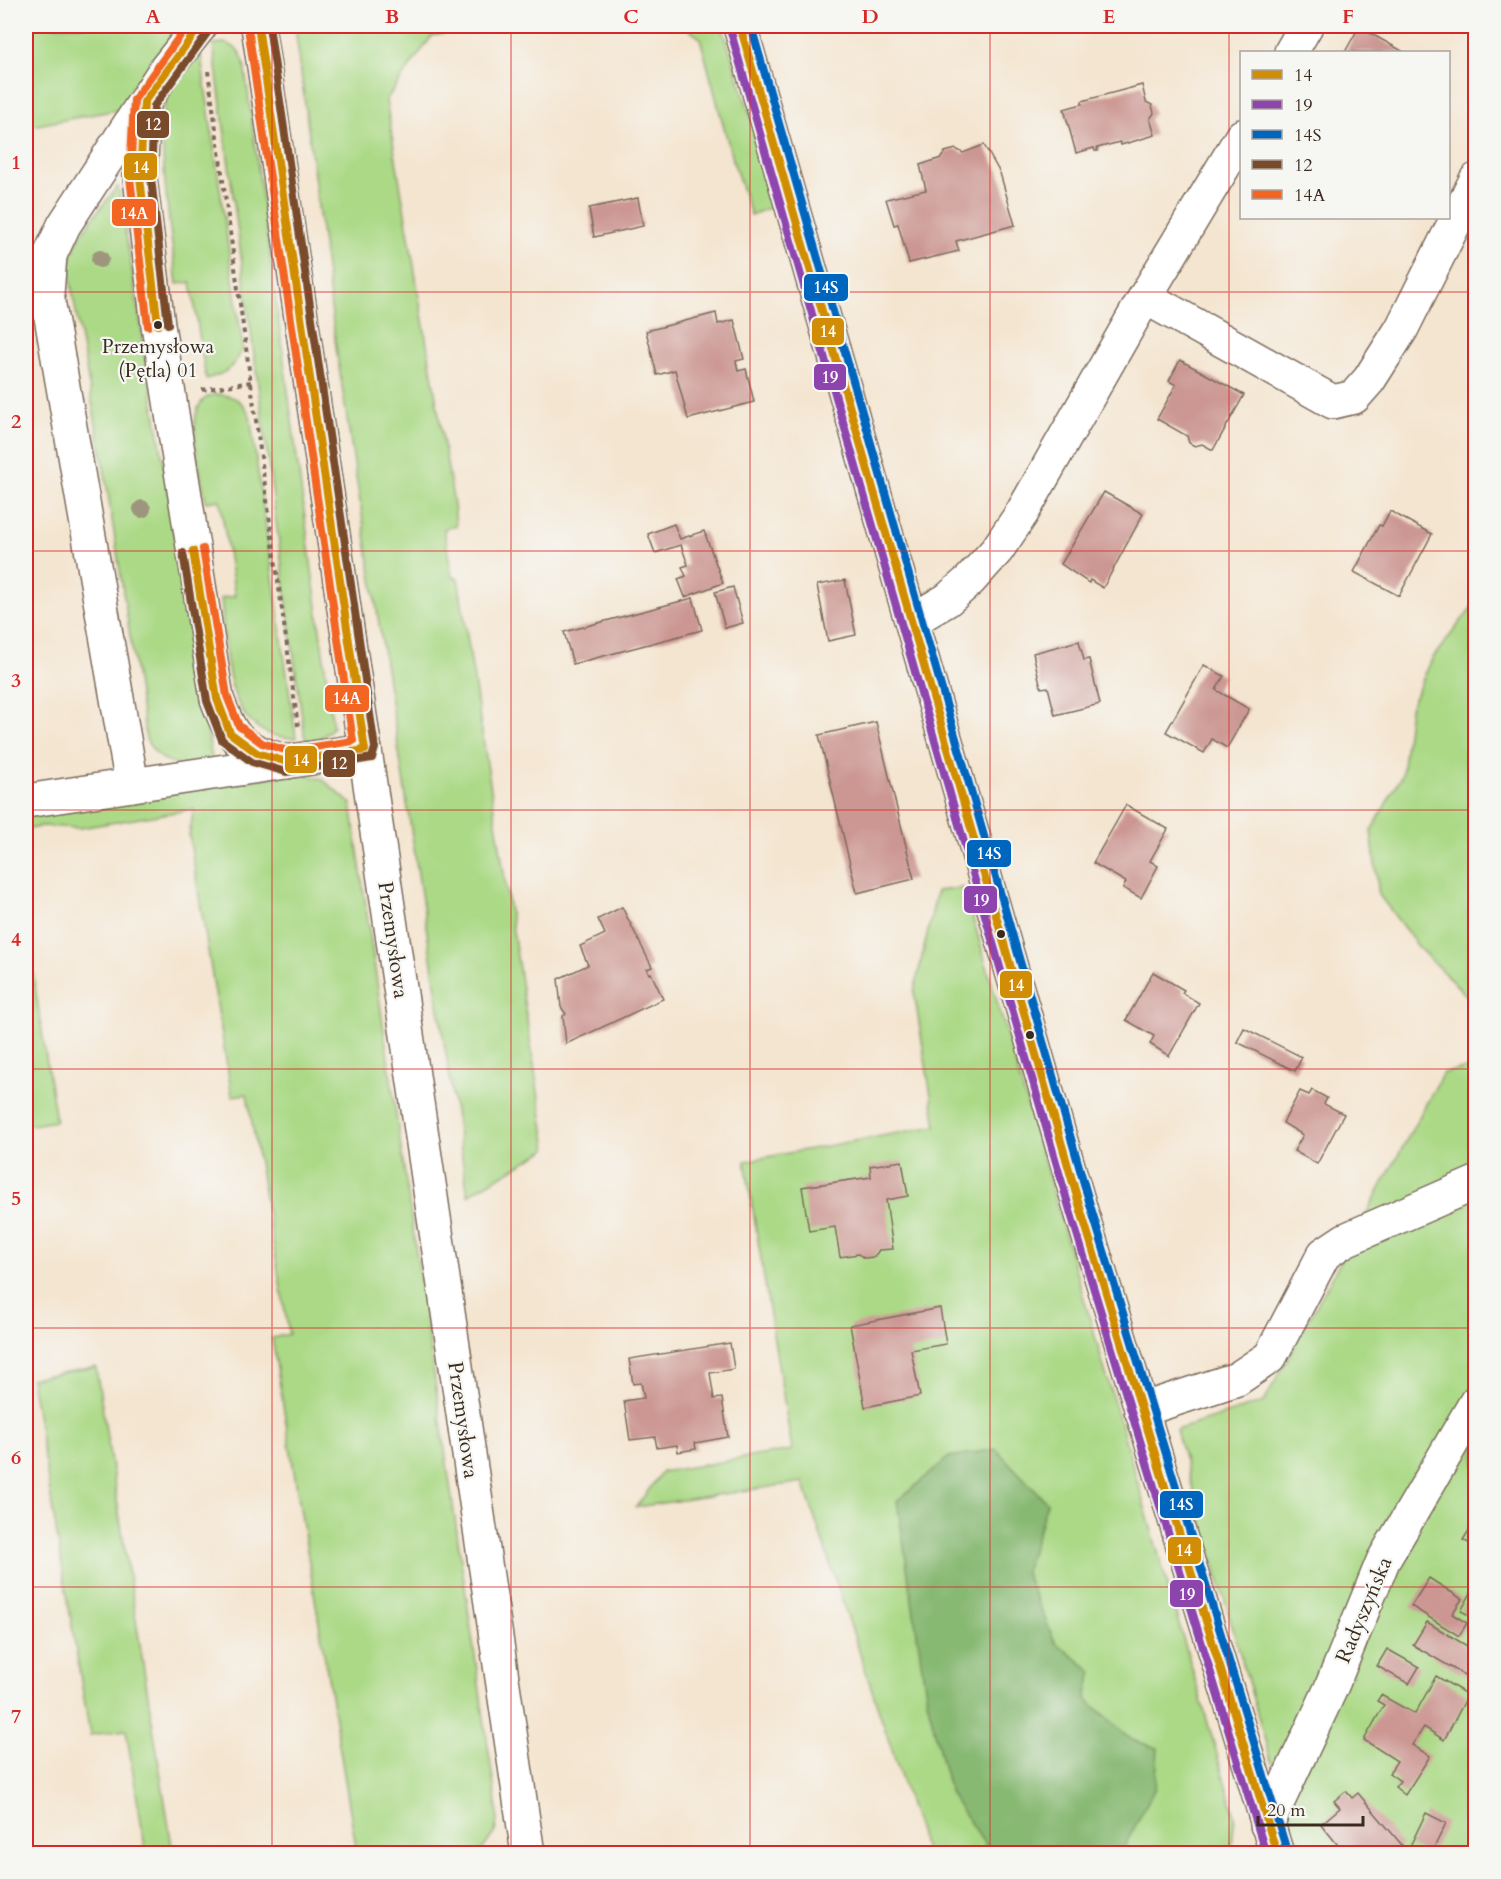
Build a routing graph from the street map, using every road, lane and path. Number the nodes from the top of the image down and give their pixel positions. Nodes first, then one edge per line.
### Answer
1 (200, 26) edge
2 (258, 26) edge
3 (740, 26) edge
4 (1306, 26) edge
5 (1292, 51) edge
6 (207, 61) dead end
7 (144, 102) junction
8 (1240, 139) edge
9 (1476, 180) edge
10 (1145, 297) junction
11 (251, 382) junction
12 (169, 395) junction
13 (913, 620) junction
14 (365, 750) junction
15 (295, 761) junction
16 (132, 785) junction
17 (26, 801) edge
18 (1476, 1183) edge
19 (1476, 1402) edge
20 (1141, 1410) junction
21 (1272, 1840) edge
22 (528, 1854) edge

1 - 7 street
2 - 14 street, Przemysłowa
3 - 13 street
4 - 5 street
6 - 11 path
7 - 12 street
7 - 16 street
8 - 10 street
9 - 10 street
10 - 13 street
11 - 12 path
11 - 15 path
12 - 15 street
13 - 20 street
14 - 15 street
14 - 22 street, Przemysłowa
15 - 16 street
16 - 17 street
18 - 20 street
19 - 21 street, Radyszyńska
20 - 21 street

